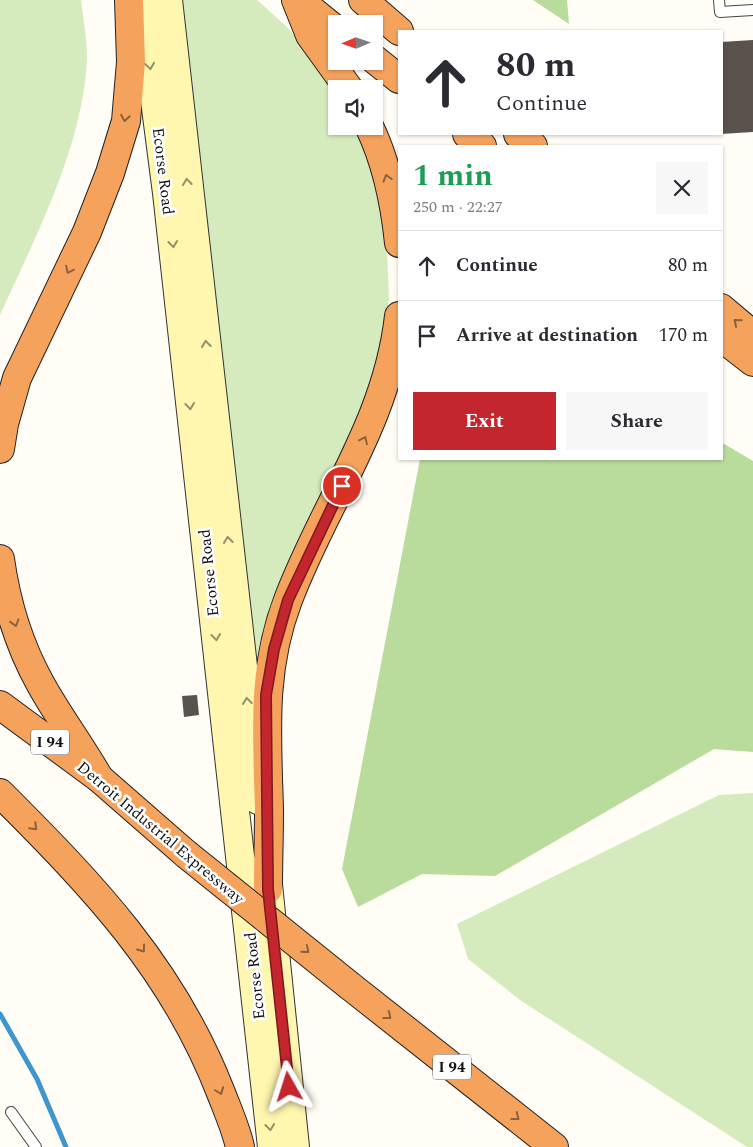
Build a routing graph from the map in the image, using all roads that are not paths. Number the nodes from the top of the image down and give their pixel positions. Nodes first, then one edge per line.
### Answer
1 (129, 0) edge
2 (142, 0) edge
3 (168, 0) edge
4 (298, 0) edge
5 (363, 0) edge
6 (719, 0) edge
7 (753, 10) edge
8 (328, 24) edge
9 (398, 30) edge
10 (383, 67) edge
11 (398, 78) edge
12 (342, 80) edge
13 (373, 135) edge
14 (468, 135) edge
15 (519, 135) edge
16 (481, 145) edge
17 (531, 145) edge
18 (398, 237) edge
19 (723, 310) edge
20 (398, 324) edge
21 (753, 335) edge
22 (723, 339) edge
23 (753, 362) edge
24 (0, 449) edge
25 (0, 559) edge
26 (0, 705) edge
27 (99, 778) junction
28 (0, 793) edge
29 (268, 889) junction
30 (11, 1112) dead end
31 (36, 1147) edge
32 (240, 1147) edge
33 (272, 1147) edge
34 (295, 1147) edge
35 (554, 1147) edge

1 -> 24 highway
2 -> 33 main road, Ecorse Road
29 -> 3 main road, Ecorse Road
4 - 8 highway
4 - 12 highway
5 - 9 highway
6 - 7 lane
10 - 11 highway
18 -> 13 highway
14 - 16 highway
15 - 17 highway
21 -> 19 highway
29 -> 20 highway
22 - 23 highway
25 -> 27 highway
26 - 27 highway, Detroit Industrial Expressway / I 94
27 -> 35 highway, Detroit Industrial Expressway / I 94, bridge
28 -> 32 highway
29 - 34 main road, Ecorse Road
30 - 31 lane

